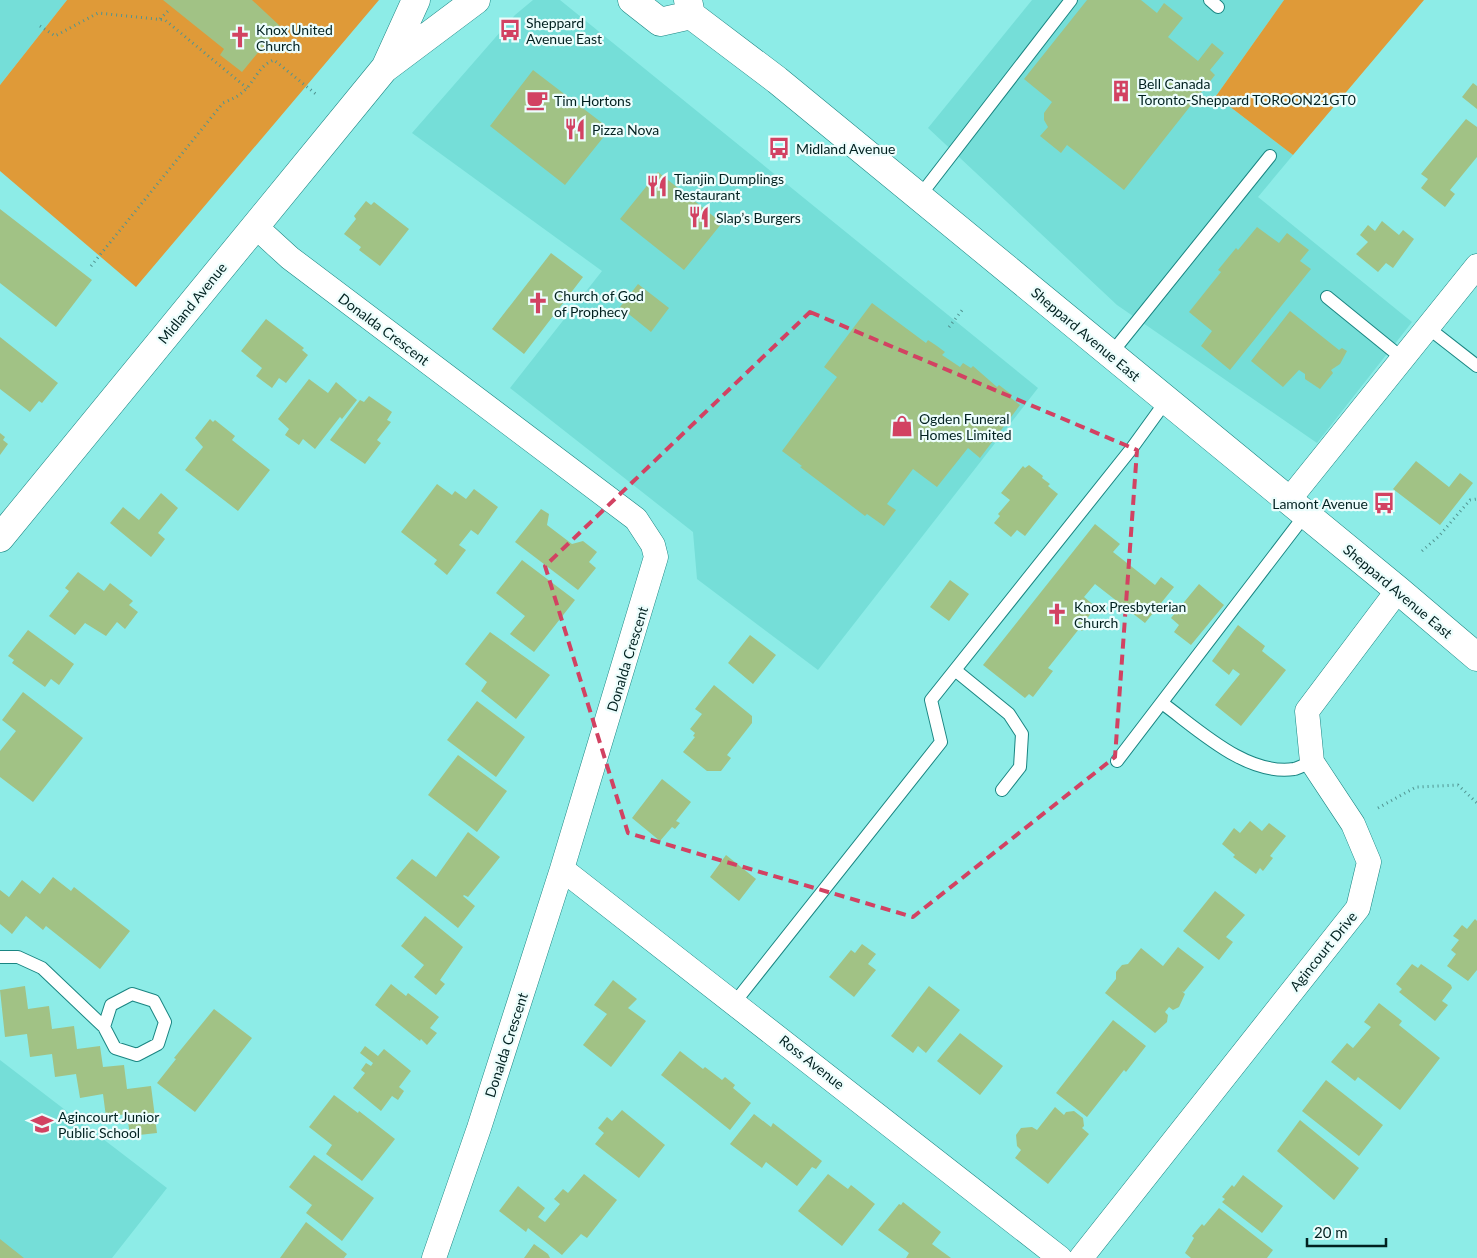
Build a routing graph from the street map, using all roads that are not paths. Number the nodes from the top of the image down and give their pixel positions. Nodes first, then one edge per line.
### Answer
1 (416, 0) edge
2 (476, 0) edge
3 (632, 0) edge
4 (1071, 0) edge
5 (689, 8) edge
6 (384, 69) junction
7 (1270, 156) dead end
8 (919, 197) junction
9 (255, 226) junction
10 (1477, 266) edge
11 (1327, 297) dead end
12 (1427, 327) junction
13 (1110, 355) junction
14 (1402, 358) junction
15 (1477, 366) edge
16 (1166, 401) junction
17 (1296, 508) junction
18 (0, 538) edge
19 (1398, 590) junction
20 (1477, 657) edge
21 (955, 670) junction
22 (1162, 703) junction
23 (1117, 761) dead end
24 (1312, 762) junction
25 (1002, 790) dead end
26 (562, 869) junction
27 (0, 957) edge
28 (736, 1002) junction
29 (104, 1027) junction
30 (434, 1258) edge
31 (1060, 1258) edge
32 (1081, 1258) edge

1 - 6 main road, Midland Avenue
2 - 6 main road, Midland Avenue
3 - 5 main road, Sheppard Avenue East
4 - 8 lane
5 - 8 main road, Sheppard Avenue East
6 - 9 main road, Midland Avenue
7 - 13 lane
8 - 13 main road, Sheppard Avenue East
9 - 18 main road, Midland Avenue
9 - 26 street, Donalda Crescent
10 - 12 street
11 - 14 lane
12 - 14 street
12 - 15 lane
13 - 16 main road, Sheppard Avenue East
14 - 17 street
16 - 17 main road, Sheppard Avenue East
16 - 21 lane
17 - 19 main road, Sheppard Avenue East
17 - 22 lane
19 - 20 main road, Sheppard Avenue East
19 - 24 street, Agincourt Drive
21 - 25 lane
21 - 28 lane
22 - 23 lane
22 - 24 lane
24 - 32 street, Agincourt Drive
26 - 28 street, Ross Avenue
26 - 30 street, Donalda Crescent
27 - 29 lane
28 - 31 street, Ross Avenue
29 - 29 lane

